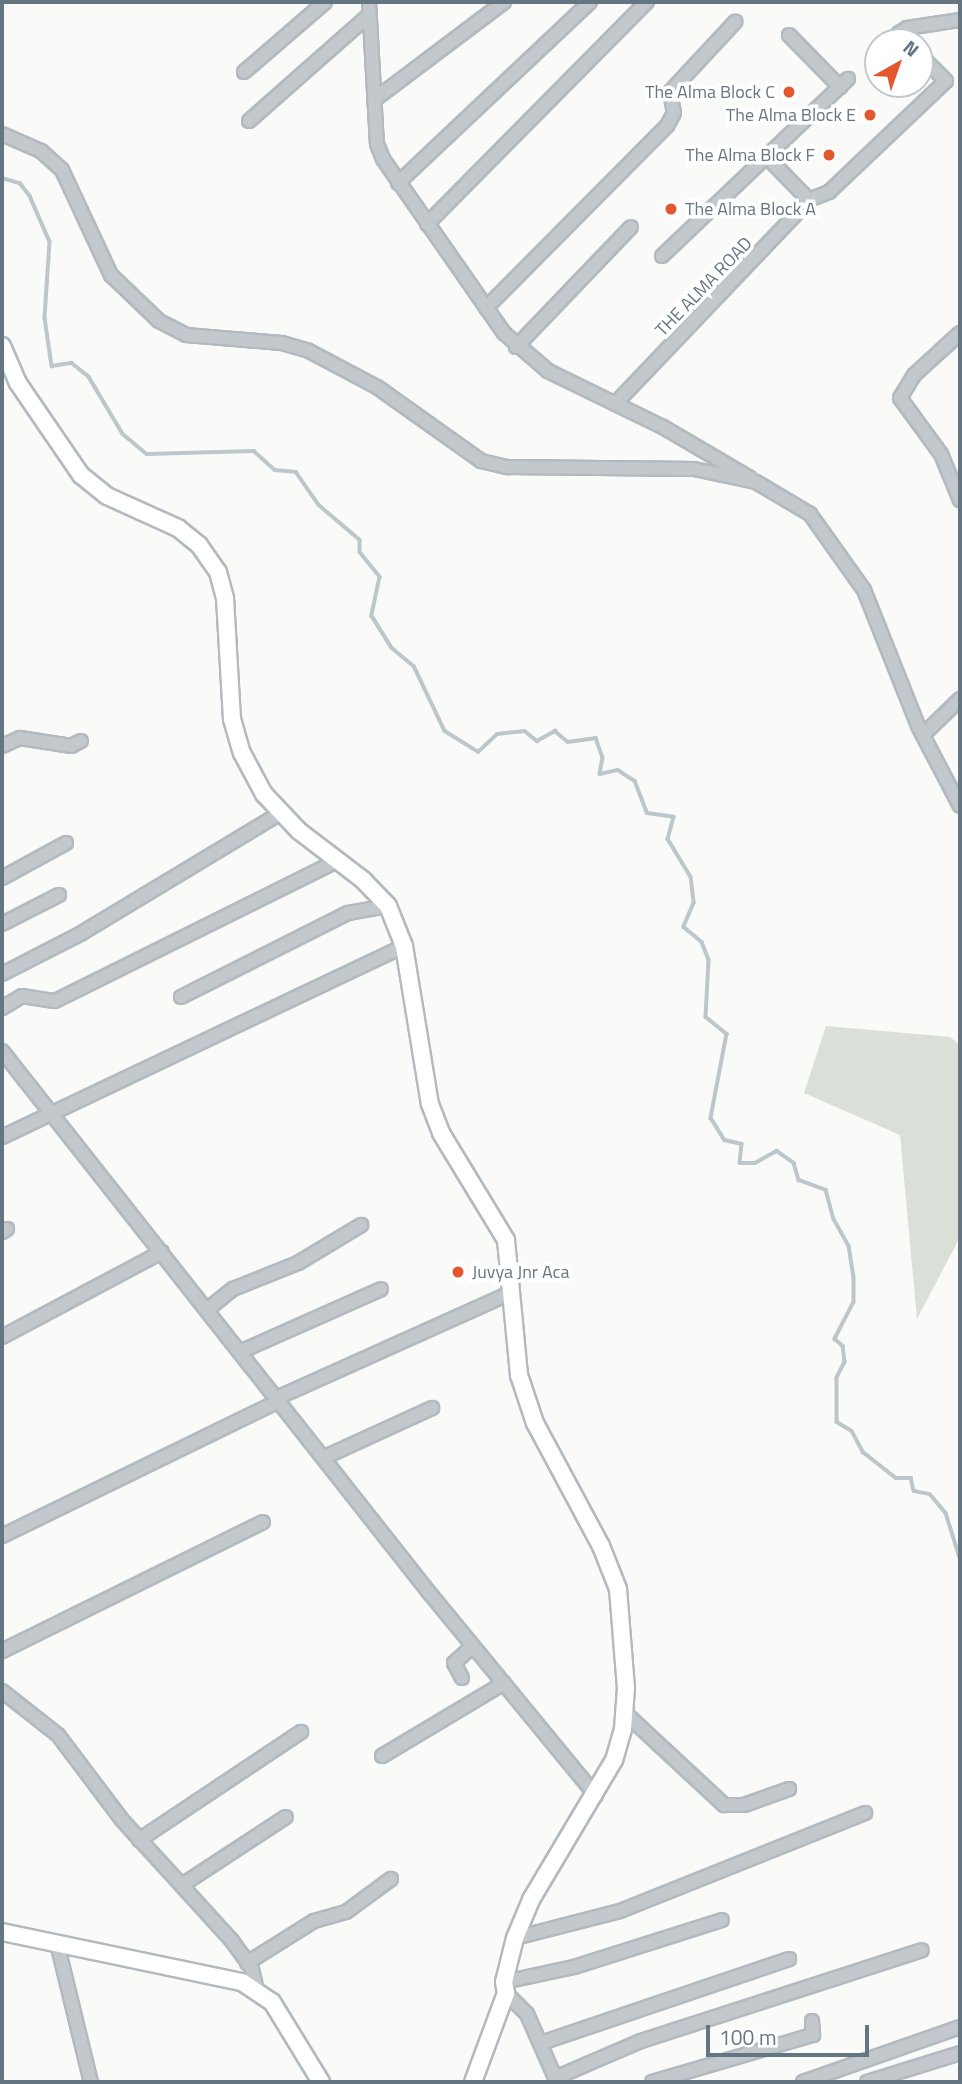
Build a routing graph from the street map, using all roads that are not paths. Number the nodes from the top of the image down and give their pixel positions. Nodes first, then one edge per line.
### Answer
1 (325, 2) edge
2 (369, 2) edge
3 (504, 2) edge
4 (590, 2) edge
5 (646, 2) edge
6 (368, 16) junction
7 (960, 20) edge
8 (735, 22) dead end
9 (907, 28) edge
10 (789, 35) dead end
11 (934, 69) edge
12 (244, 72) dead end
13 (934, 92) edge
14 (928, 98) edge
15 (374, 100) junction
16 (249, 121) dead end
17 (2, 134) edge
18 (767, 157) junction
19 (398, 183) junction
20 (809, 200) junction
21 (427, 224) junction
22 (631, 227) dead end
23 (662, 256) dead end
24 (486, 308) junction
25 (960, 333) edge
26 (2, 346) edge
27 (516, 347) junction
28 (615, 404) junction
29 (756, 482) junction
30 (959, 495) edge
31 (960, 699) edge
32 (923, 735) junction
33 (81, 741) dead end
34 (2, 746) edge
35 (960, 806) edge
36 (282, 812) junction
37 (66, 843) dead end
38 (337, 861) junction
39 (2, 878) edge
40 (59, 895) dead end
41 (388, 906) junction
42 (2, 924) edge
43 (404, 946) junction
44 (2, 974) edge
45 (181, 997) dead end
46 (2, 1008) edge
47 (2, 1051) edge
48 (48, 1112) junction
49 (2, 1138) edge
50 (360, 1225) dead end
51 (162, 1252) junction
52 (381, 1289) dead end
53 (513, 1292) junction
54 (208, 1309) junction
55 (2, 1337) edge
56 (242, 1351) junction
57 (280, 1398) junction
58 (432, 1408) dead end
59 (325, 1457) junction
60 (263, 1522) dead end
61 (2, 1536) edge
62 (473, 1646) junction
63 (2, 1651) edge
64 (463, 1678) dead end
65 (504, 1683) junction
66 (2, 1691) edge
67 (624, 1712) junction
68 (301, 1732) dead end
69 (382, 1756) dead end
70 (789, 1789) dead end
71 (596, 1796) junction
72 (865, 1813) dead end
73 (286, 1817) dead end
74 (139, 1840) junction
75 (391, 1879) dead end
76 (181, 1885) junction
77 (722, 1920) dead end
78 (2, 1932) edge
79 (515, 1938) junction
80 (57, 1943) junction
81 (922, 1950) dead end
82 (789, 1959) dead end
83 (247, 1963) junction
84 (505, 1987) junction
85 (257, 1990) junction
86 (812, 2021) dead end
87 (960, 2027) edge
88 (541, 2043) junction
89 (960, 2053) edge
90 (556, 2080) edge
91 (91, 2082) edge
92 (321, 2082) edge
93 (472, 2082) edge
94 (652, 2082) edge
95 (803, 2082) edge
96 (867, 2082) edge

1 - 12 street
2 - 6 street
3 - 15 street
4 - 19 street
5 - 21 street
6 - 15 street
6 - 16 street
7 - 9 street
8 - 24 street
10 - 18 street
11 - 13 street, THE ALMA ROAD
14 - 20 street, THE ALMA ROAD
15 - 19 street
17 - 29 street
18 - 20 street
18 - 23 street
19 - 21 street
20 - 28 street, THE ALMA ROAD
21 - 24 street
22 - 27 street
24 - 27 street
25 - 30 street
26 - 36 main road
27 - 28 street
28 - 29 street
29 - 32 street
31 - 32 street
32 - 35 street
33 - 34 street
36 - 38 main road
36 - 44 street
37 - 39 street
38 - 41 main road
38 - 46 street
40 - 42 street
41 - 43 main road
41 - 45 street
43 - 48 street
43 - 53 main road
47 - 48 street
48 - 49 street
48 - 51 street
50 - 54 street
51 - 54 street
51 - 55 street
52 - 56 street
53 - 57 street
53 - 67 main road
54 - 56 street
56 - 57 street
57 - 59 street
57 - 61 street
58 - 59 street
59 - 62 street
60 - 63 street
62 - 64 street
62 - 65 street
65 - 69 street
65 - 71 street
66 - 74 street
67 - 70 street
67 - 71 main road
68 - 74 street
71 - 79 main road
72 - 79 street
73 - 76 street
74 - 76 street
75 - 83 street
76 - 83 street
77 - 84 street
78 - 80 main road
79 - 84 main road
80 - 85 main road
80 - 91 street
81 - 90 street
82 - 88 street
83 - 85 street
84 - 88 street
84 - 93 main road
85 - 92 main road
86 - 94 street
87 - 95 street
88 - 90 street
89 - 96 street

